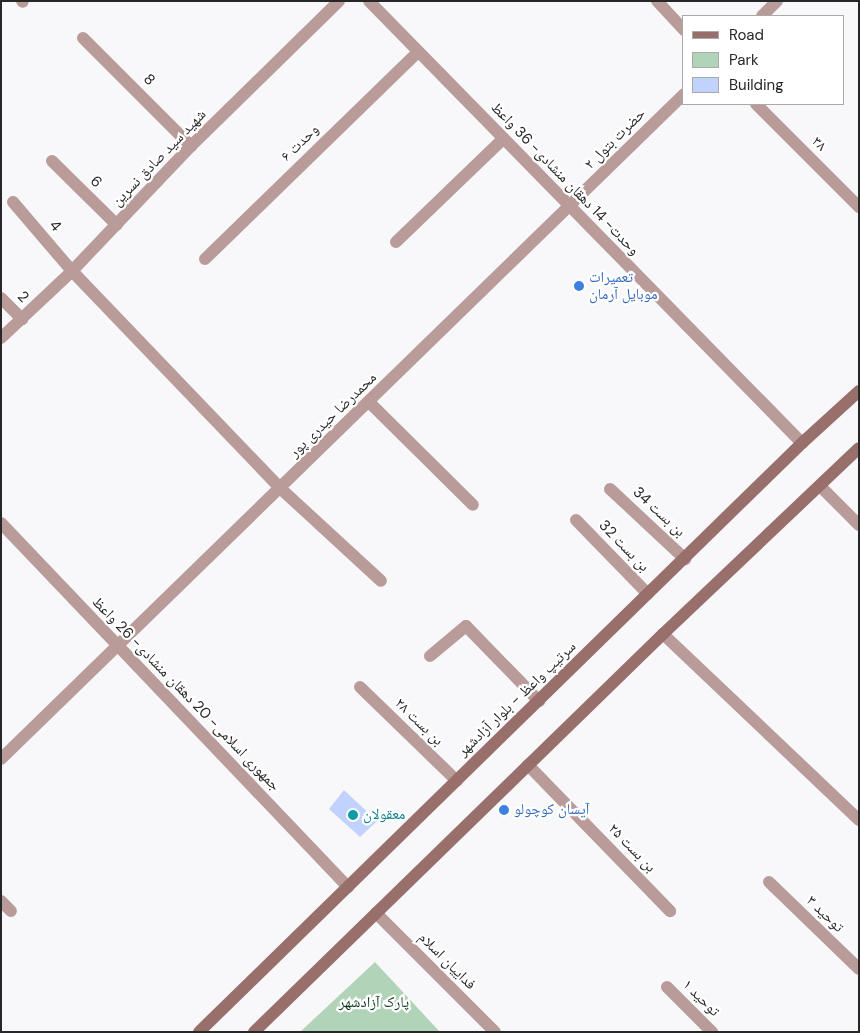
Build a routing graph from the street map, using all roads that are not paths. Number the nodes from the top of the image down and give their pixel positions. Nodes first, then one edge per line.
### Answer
1 (339, 1) edge
2 (369, 1) edge
3 (657, 1) edge
4 (777, 1) edge
5 (763, 15) edge
6 (682, 28) edge
7 (83, 38) dead end
8 (418, 52) junction
9 (682, 96) edge
10 (757, 105) edge
11 (503, 139) junction
12 (192, 146) junction
13 (52, 161) dead end
14 (13, 202) dead end
15 (570, 207) junction
16 (859, 207) edge
17 (117, 225) junction
18 (396, 242) dead end
19 (205, 258) dead end
20 (72, 271) junction
21 (1, 298) edge
22 (22, 319) junction
23 (1, 338) edge
24 (859, 391) edge
25 (369, 402) junction
26 (802, 443) junction
27 (859, 448) edge
28 (820, 486) junction
29 (280, 488) junction
30 (610, 489) dead end
31 (474, 505) dead end
32 (576, 520) dead end
33 (1, 523) edge
34 (859, 525) edge
35 (685, 559) junction
36 (381, 581) dead end
37 (648, 594) junction
38 (663, 634) junction
39 (118, 646) junction
40 (430, 656) dead end
41 (360, 687) dead end
42 (538, 701) junction
43 (1, 759) edge
44 (528, 765) junction
45 (456, 781) junction
46 (859, 820) edge
47 (769, 882) dead end
48 (348, 887) junction
49 (1, 901) edge
50 (11, 911) dead end
51 (670, 911) dead end
52 (376, 913) junction
53 (859, 969) edge
54 (667, 987) dead end
55 (200, 1032) edge
56 (254, 1032) edge
57 (495, 1032) edge
58 (712, 1032) edge

1 - 12 street, شهید سید صادق نسرین
2 - 8 street, وحدت- 14 دهقان منشادی- 36 واعظ
3 - 6 street
4 - 5 street
7 - 12 street, 8
8 - 11 street, وحدت- 14 دهقان منشادی- 36 واعظ
8 - 19 street, وحدت ۶
9 - 15 street, حضرت بتول ۲
10 - 16 street, ۳۸
11 - 15 street, وحدت- 14 دهقان منشادی- 36 واعظ
11 - 18 street
12 - 17 street, شهید سید صادق نسرین
13 - 17 street, 6
14 - 20 street, 4
15 - 25 street, محمدرضا حیدری پور
15 - 26 street, وحدت- 14 دهقان منشادی- 36 واعظ
17 - 20 street, شهید سید صادق نسرین
20 - 22 street, شهید سید صادق نسرین
20 - 29 street, 4
21 - 22 street, 2
22 - 23 street, شهید سید صادق نسرین
24 - 26 main road, سرتیپ واعظ - بلوار آزادشهر
25 - 29 street, محمدرضا حیدری پور
25 - 31 street
26 - 35 main road, سرتیپ واعظ - بلوار آزادشهر
27 - 28 main road
28 - 34 street
28 - 38 main road
29 - 36 street, 4
29 - 39 street, محمدرضا حیدری پور
30 - 35 street, بن بست 34
32 - 37 street, بن بست 32
33 - 39 street, جمهوری اسلامی- 20 دهقان منشادی- 26 واعظ
35 - 37 main road, سرتیپ واعظ - بلوار آزادشهر
37 - 42 main road, سرتیپ واعظ - بلوار آزادشهر
38 - 44 main road
38 - 46 street
39 - 43 street, محمدرضا حیدری پور
39 - 48 street, جمهوری اسلامی- 20 دهقان منشادی- 26 واعظ
40 - 42 street
41 - 45 street, بن بست ۲۸
42 - 45 main road, سرتیپ واعظ - بلوار آزادشهر
44 - 51 street, بن بست ۲۵
44 - 52 main road
45 - 48 main road, سرتیپ واعظ - بلوار آزادشهر
47 - 53 street, توحید ۳
48 - 55 main road, سرتیپ واعظ - بلوار آزادشهر
49 - 50 street
52 - 56 main road
52 - 57 street, فداییان اسلام
54 - 58 street, توحید ۱

